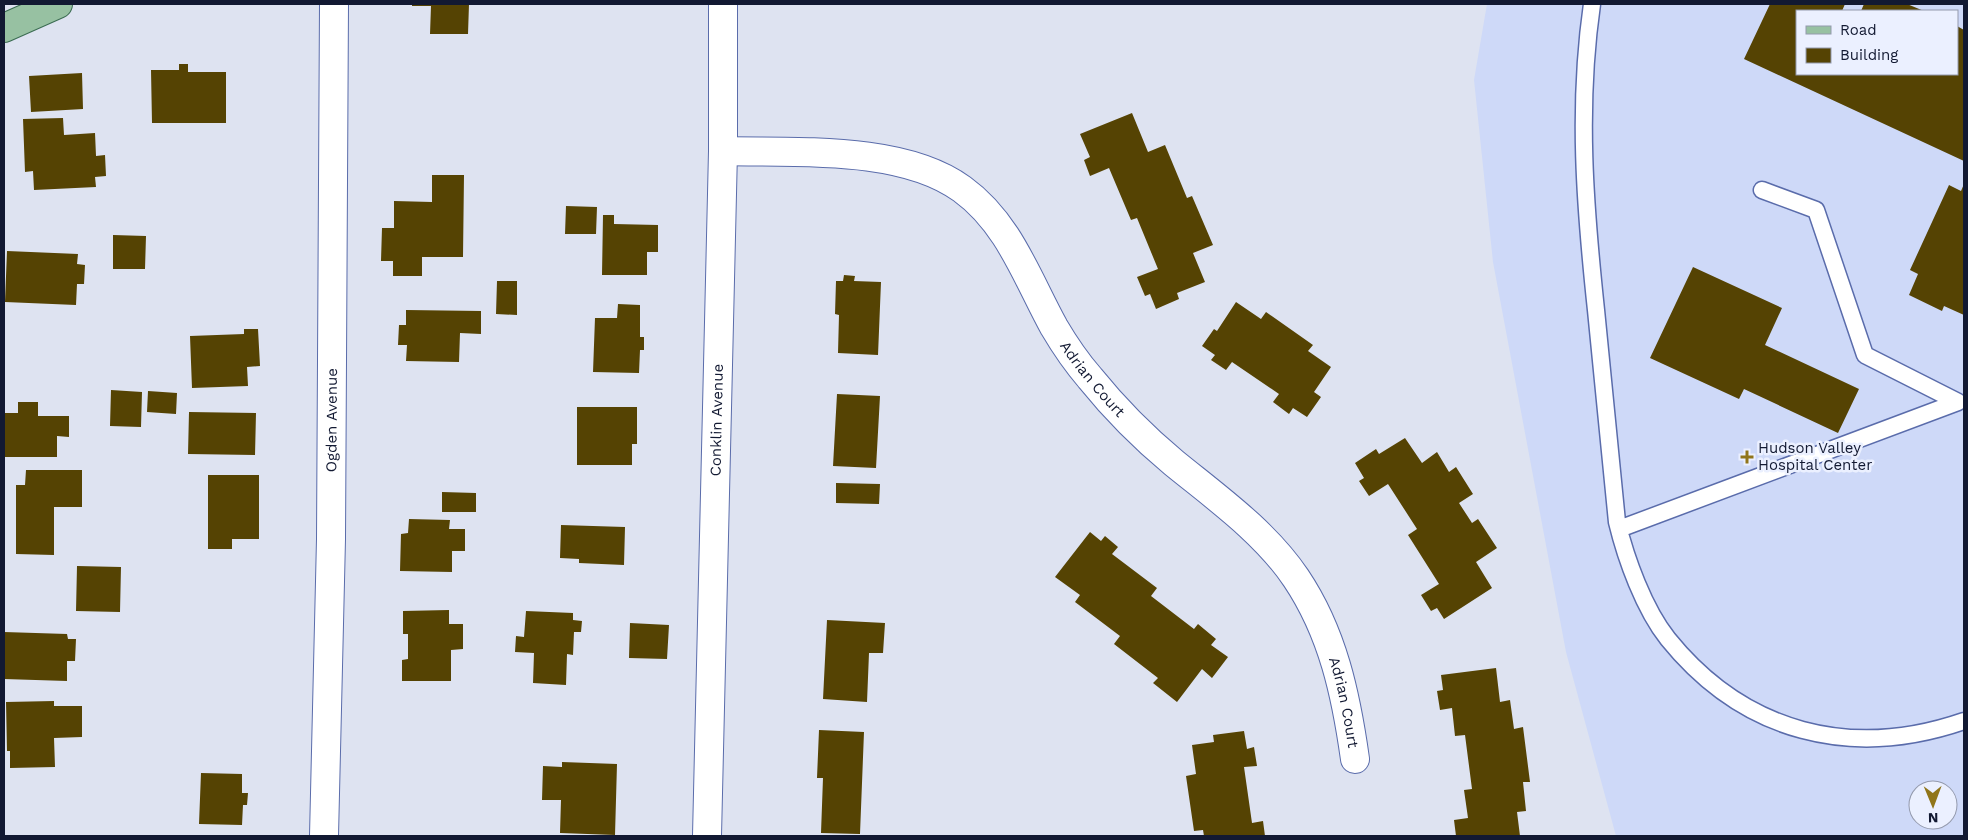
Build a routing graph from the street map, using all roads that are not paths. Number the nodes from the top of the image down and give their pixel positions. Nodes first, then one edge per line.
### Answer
1 (58, 4) edge
2 (334, 4) edge
3 (723, 4) edge
4 (1592, 4) edge
5 (4, 28) edge
6 (723, 152) junction
7 (1762, 190) dead end
8 (1619, 529) junction
9 (1964, 721) edge
10 (1355, 759) dead end
11 (324, 836) edge
12 (707, 836) edge

1 - 5 main road
2 - 11 street, Ogden Avenue
3 - 6 street, Conklin Avenue
4 - 8 lane
6 - 10 street, Adrian Court
6 - 12 street, Conklin Avenue
7 - 8 lane
8 - 9 lane

